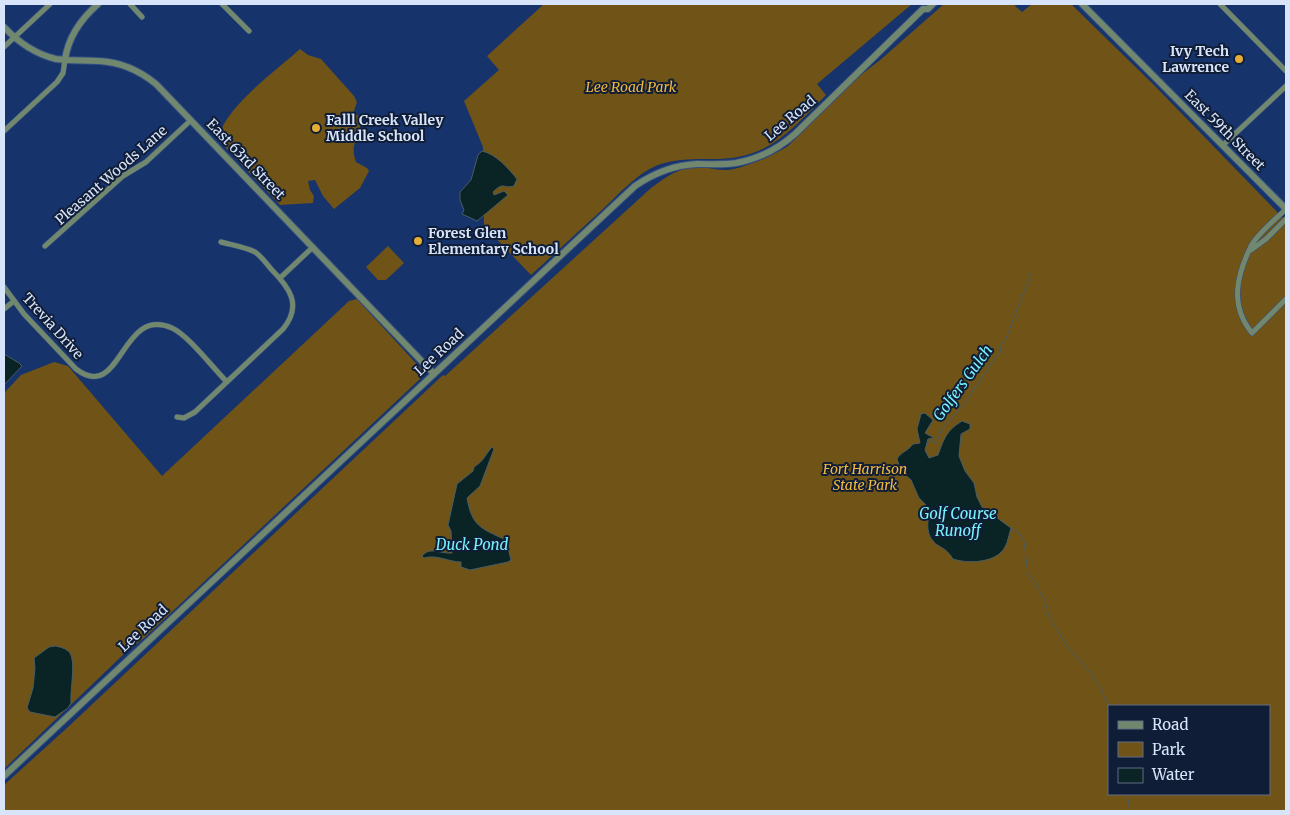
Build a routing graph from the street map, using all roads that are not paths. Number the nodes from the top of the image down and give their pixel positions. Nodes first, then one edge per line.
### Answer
1 (50, 4) edge
2 (98, 4) edge
3 (130, 4) edge
4 (222, 4) edge
5 (933, 4) edge
6 (1082, 4) edge
7 (1220, 4) edge
8 (923, 6) edge
9 (142, 16) dead end
10 (4, 27) edge
11 (249, 31) dead end
12 (14, 38) junction
13 (4, 47) edge
14 (65, 60) junction
15 (1286, 71) edge
16 (1286, 86) edge
17 (191, 120) junction
18 (4, 130) edge
19 (1223, 145) junction
20 (1286, 209) edge
21 (1286, 219) edge
22 (221, 242) dead end
23 (45, 246) dead end
24 (313, 247) junction
25 (1250, 250) junction
26 (280, 278) junction
27 (4, 287) edge
28 (1286, 299) edge
29 (14, 301) junction
30 (4, 309) edge
31 (434, 374) junction
32 (227, 382) junction
33 (177, 418) dead end
34 (4, 776) edge

1 - 12 street
2 - 14 street
3 - 9 street
4 - 11 street
5 - 8 street, Lee Road
6 - 19 street, East 59th Street
7 - 15 street
8 - 31 street, Lee Road
10 - 12 street, East 63rd Street
12 - 13 street
12 - 14 street, East 63rd Street
14 - 17 street, East 63rd Street
14 - 18 street
16 - 19 street
17 - 23 street, Pleasant Woods Lane
17 - 24 street, East 63rd Street
19 - 20 street, East 59th Street
20 - 25 street
21 - 25 street
22 - 26 street
24 - 26 street
24 - 31 street, East 63rd Street
25 - 28 street
26 - 32 street
27 - 29 street, Trevia Drive
29 - 30 street
29 - 32 street, Trevia Drive
31 - 34 street, Lee Road
32 - 33 street

